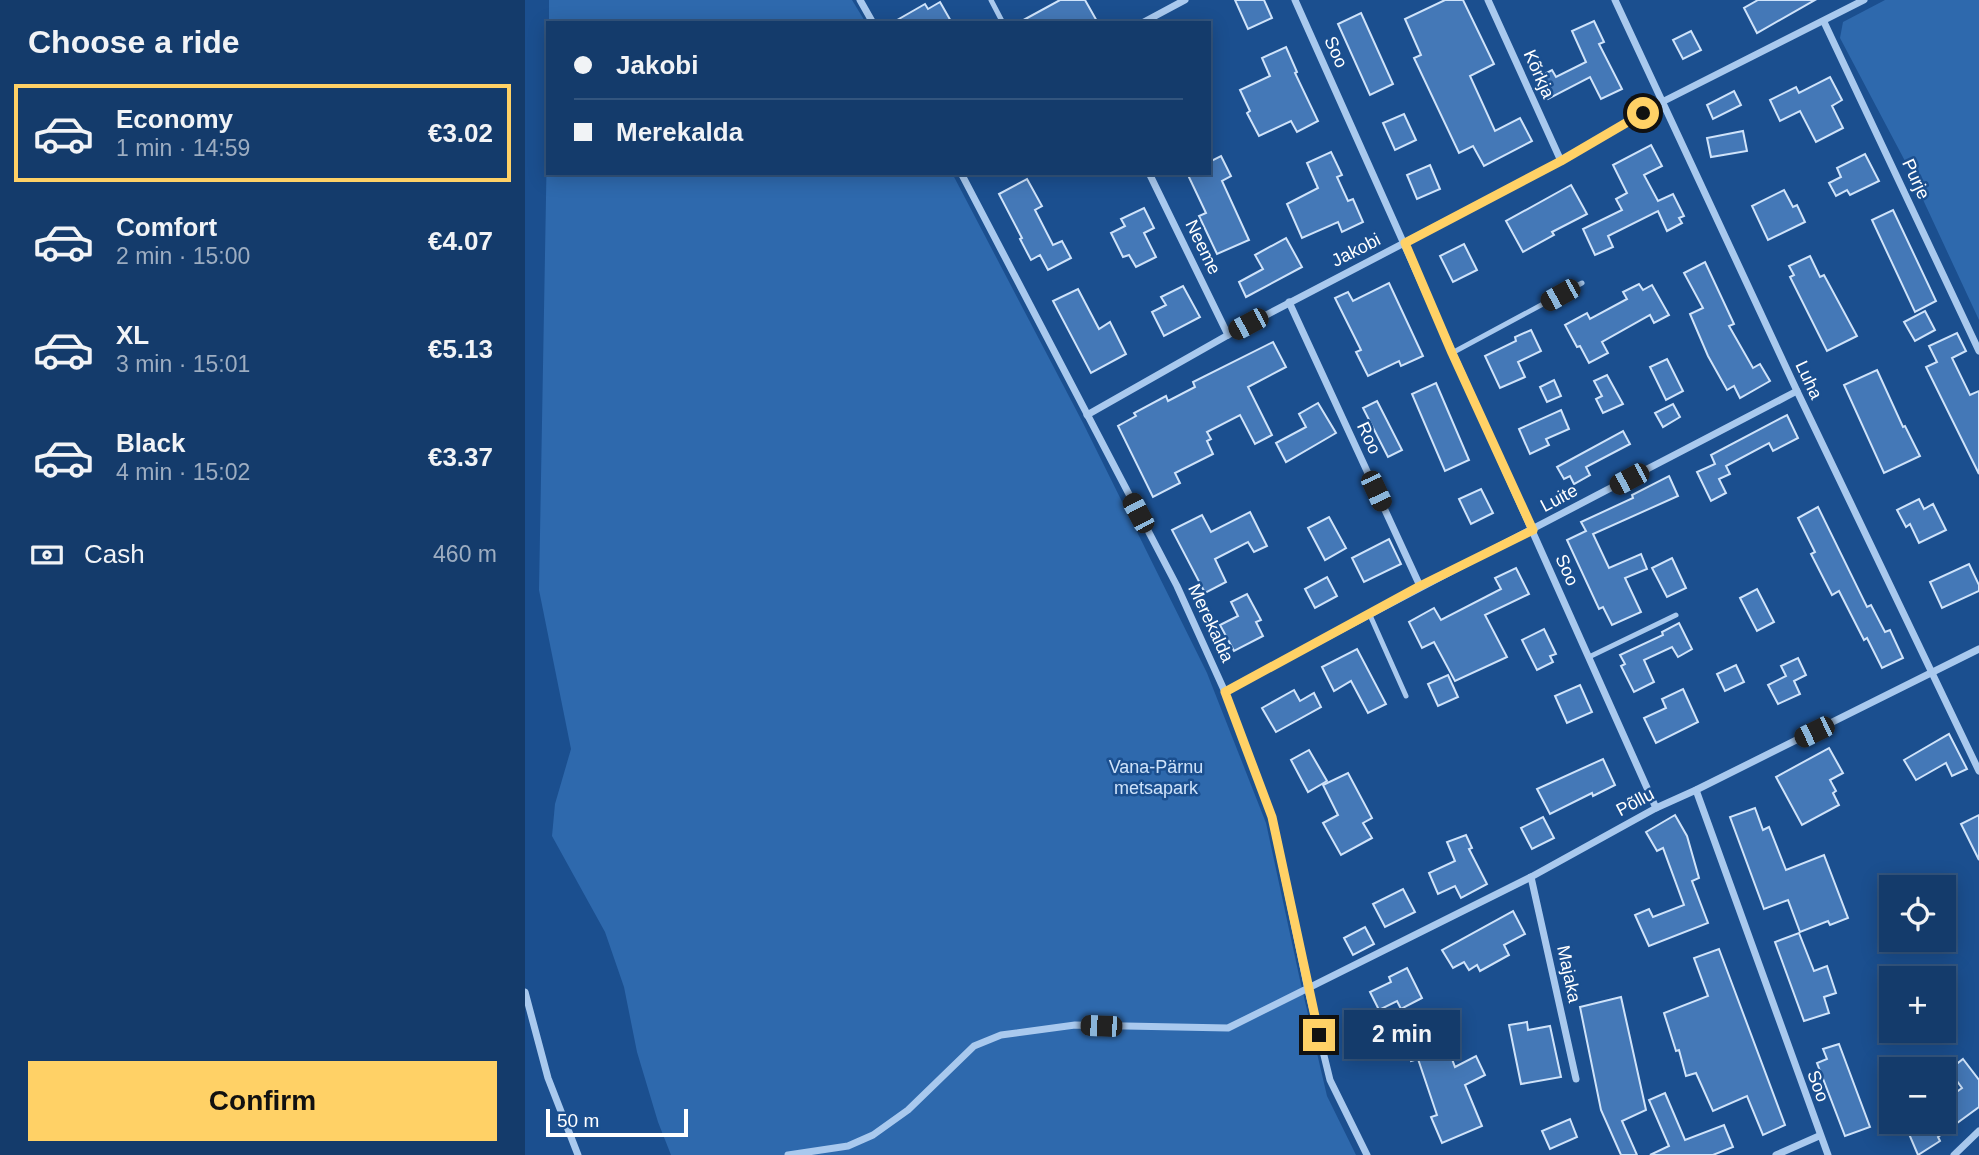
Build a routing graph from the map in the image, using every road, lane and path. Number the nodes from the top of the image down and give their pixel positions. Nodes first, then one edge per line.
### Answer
1 (860, 0) edge
2 (991, 0) edge
3 (1185, 0) edge
4 (1296, 0) edge
5 (1488, 0) edge
6 (1615, 0) edge
7 (1864, 0) edge
8 (872, 21) edge
9 (1002, 21) edge
10 (1146, 21) edge
11 (1824, 22) junction
12 (1664, 101) junction
13 (1561, 161) junction
14 (962, 175) edge
15 (1150, 175) edge
16 (1405, 243) junction
17 (1582, 283) dead end
18 (1289, 302) junction
19 (1228, 335) junction
20 (1979, 351) edge
21 (1452, 353) junction
22 (1797, 391) junction
23 (1087, 415) junction
24 (1533, 530) junction
25 (1420, 586) junction
26 (1370, 613) junction
27 (1676, 615) dead end
28 (1979, 649) edge
29 (1589, 657) junction
30 (1931, 672) junction
31 (1225, 692) junction
32 (1406, 696) dead end
33 (1979, 772) edge
34 (1696, 790) junction
35 (1656, 808) junction
36 (1531, 877) junction
37 (1308, 989) junction
38 (525, 992) edge
39 (1576, 1079) dead end
40 (1979, 1131) edge
41 (1819, 1136) junction
42 (578, 1155) edge
43 (788, 1155) edge
44 (1367, 1155) edge
45 (1776, 1155) edge
46 (1828, 1155) edge
47 (1954, 1155) edge

1 - 8 street
2 - 9 lane
3 - 10 street
4 - 16 street, Soo
5 - 13 street, Kõrkja
6 - 12 street, Luha
7 - 11 street, Jakobi
11 - 12 street, Jakobi
11 - 20 street, Purje
12 - 13 street, Jakobi
12 - 22 street, Luha
13 - 16 street, Jakobi
14 - 23 street, Merekalda
15 - 19 street, Neeme
16 - 18 street, Jakobi
16 - 21 street, Soo
17 - 21 lane
18 - 19 street, Jakobi
18 - 25 street, Roo
19 - 23 street, Jakobi
21 - 24 street, Soo
22 - 24 street, Luite
22 - 30 street, Luha
23 - 31 street, Merekalda
24 - 25 street, Luite
24 - 29 street, Soo
25 - 26 street, Luite
26 - 31 street, Luite
26 - 32 lane
27 - 29 lane
28 - 30 street, Põllu
29 - 35 street, Soo
30 - 33 street, Luha
30 - 34 street, Põllu
31 - 37 street, Merekalda
34 - 35 street, Põllu
34 - 41 street, Soo
35 - 36 street, Põllu
36 - 37 street, Põllu
36 - 39 street, Majaka
37 - 43 street, Põllu
37 - 44 street, Merekalda
38 - 42 street
40 - 47 street
41 - 45 street
41 - 46 street, Soo

